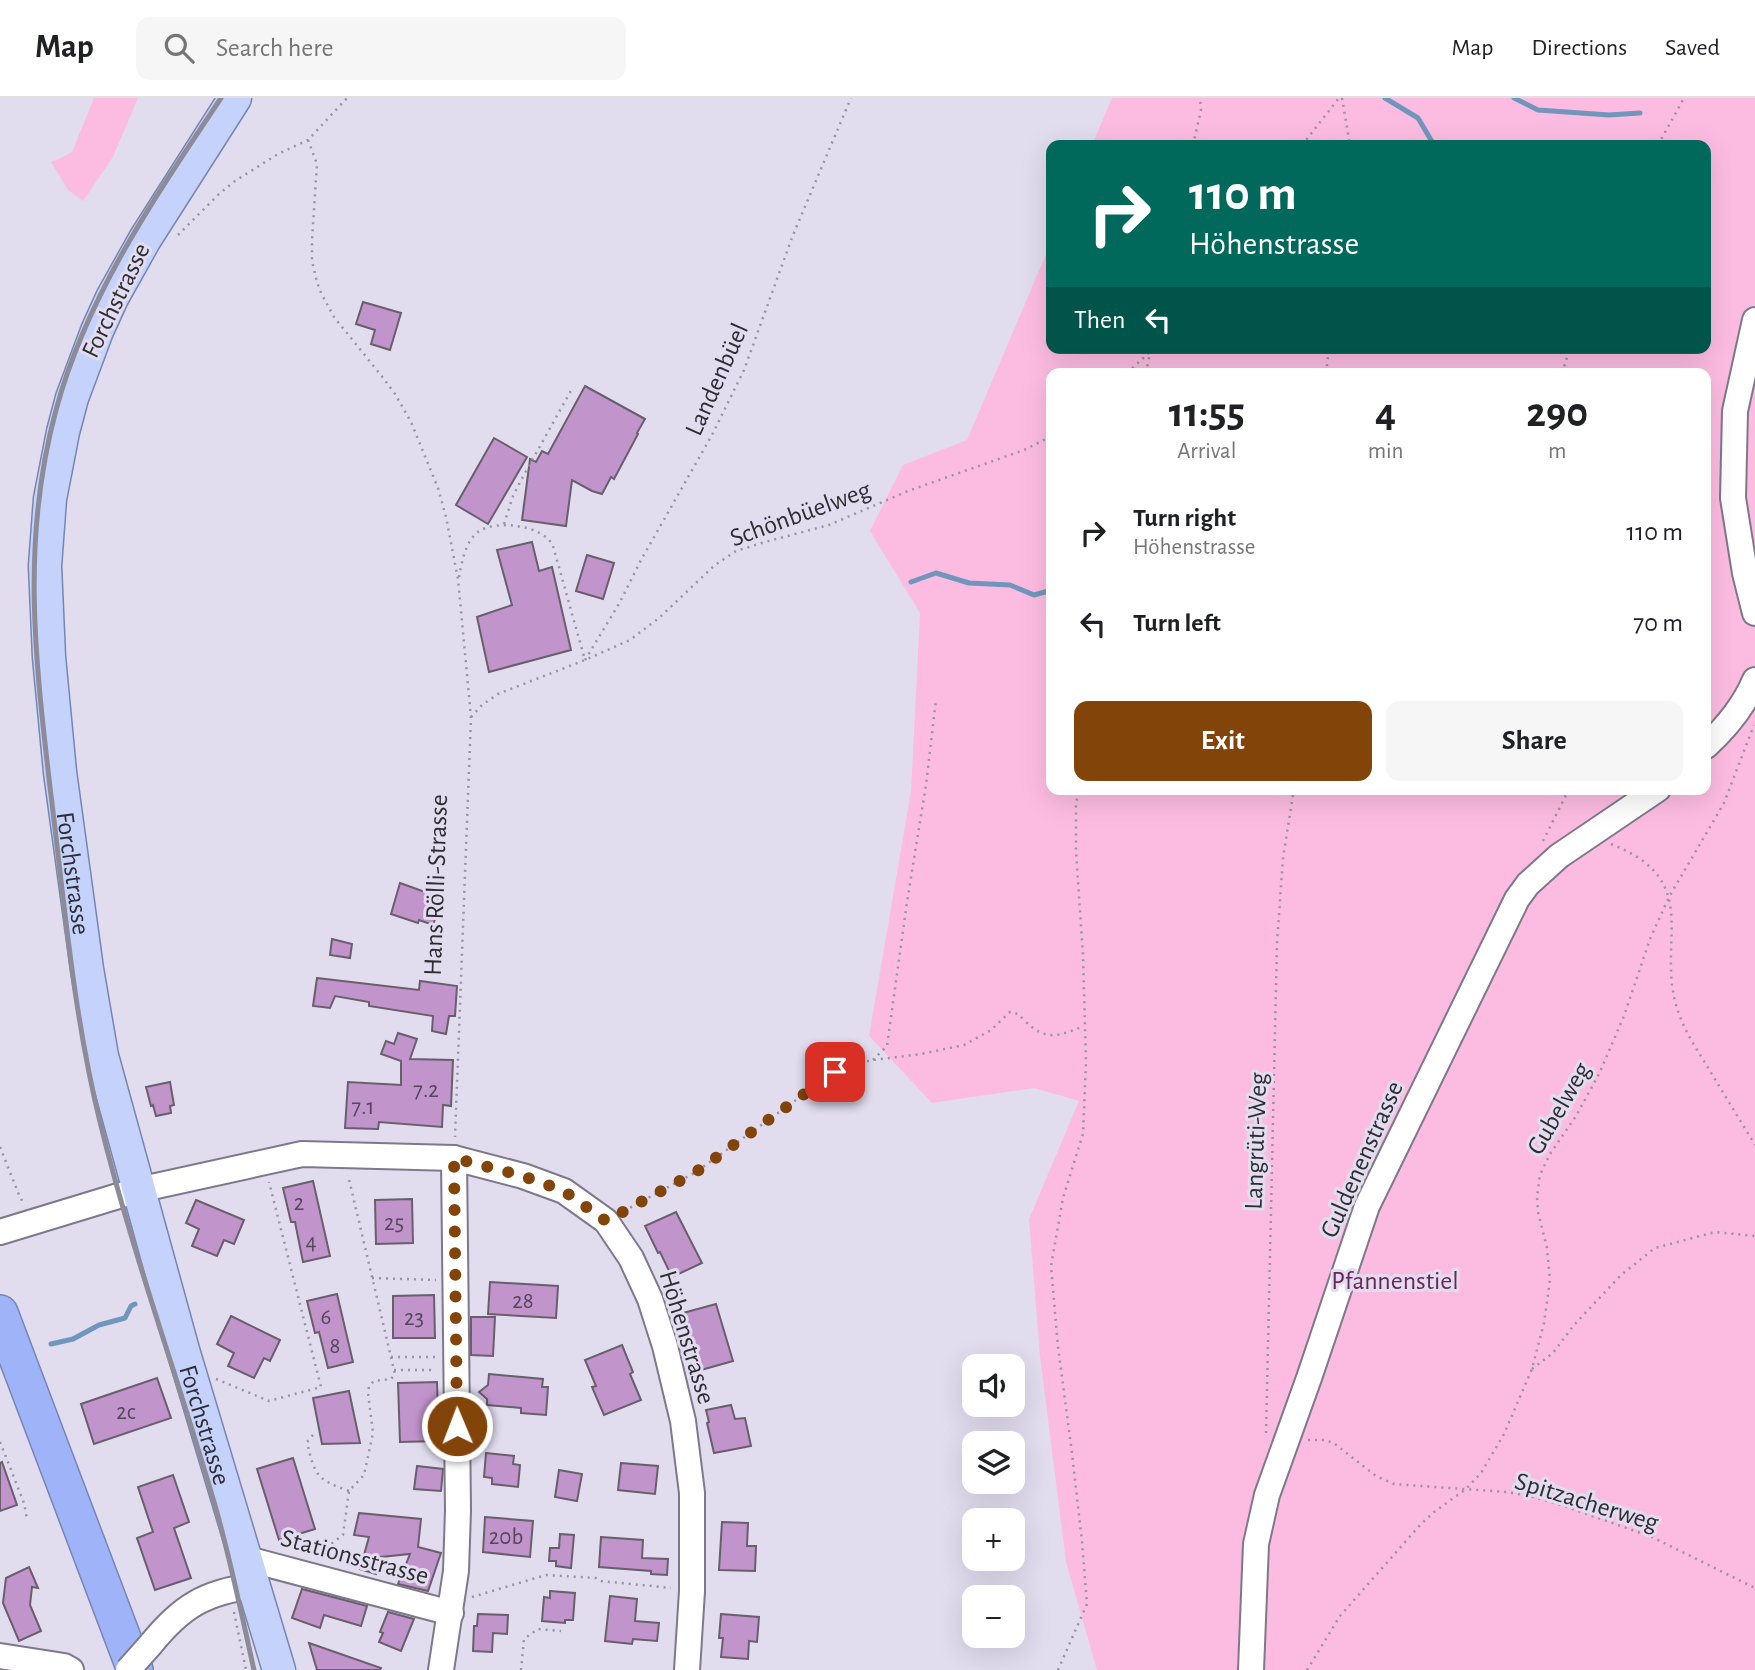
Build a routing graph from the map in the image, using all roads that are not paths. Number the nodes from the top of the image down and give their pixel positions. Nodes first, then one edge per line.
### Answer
1 (235, 98) edge
2 (1755, 320) edge
3 (1755, 613) edge
4 (1755, 680) edge
5 (1711, 741) edge
6 (1649, 795) edge
7 (454, 1158) junction
8 (138, 1190) junction
9 (9, 1230) edge
10 (0, 1313) edge
11 (0, 1358) edge
12 (242, 1578) junction
13 (451, 1608) junction
14 (0, 1656) edge
15 (143, 1657) edge
16 (71, 1670) edge
17 (119, 1670) edge
18 (128, 1670) edge
19 (279, 1670) edge
20 (441, 1670) edge
21 (687, 1670) edge
22 (1251, 1670) edge

1 - 8 main road, Forchstrasse
2 - 3 street
4 - 5 street
6 - 22 street, Guldenenstrasse
7 - 8 street, Höhenstrasse
7 - 13 street
7 - 21 street, Höhenstrasse
8 - 9 street, Höhenstrasse
8 - 12 main road, Forchstrasse
10 - 15 highway
11 - 17 highway
12 - 13 street, Stationsstrasse
12 - 15 street
12 - 19 main road, Forchstrasse
13 - 20 street
14 - 16 street
15 - 18 street, bridge

